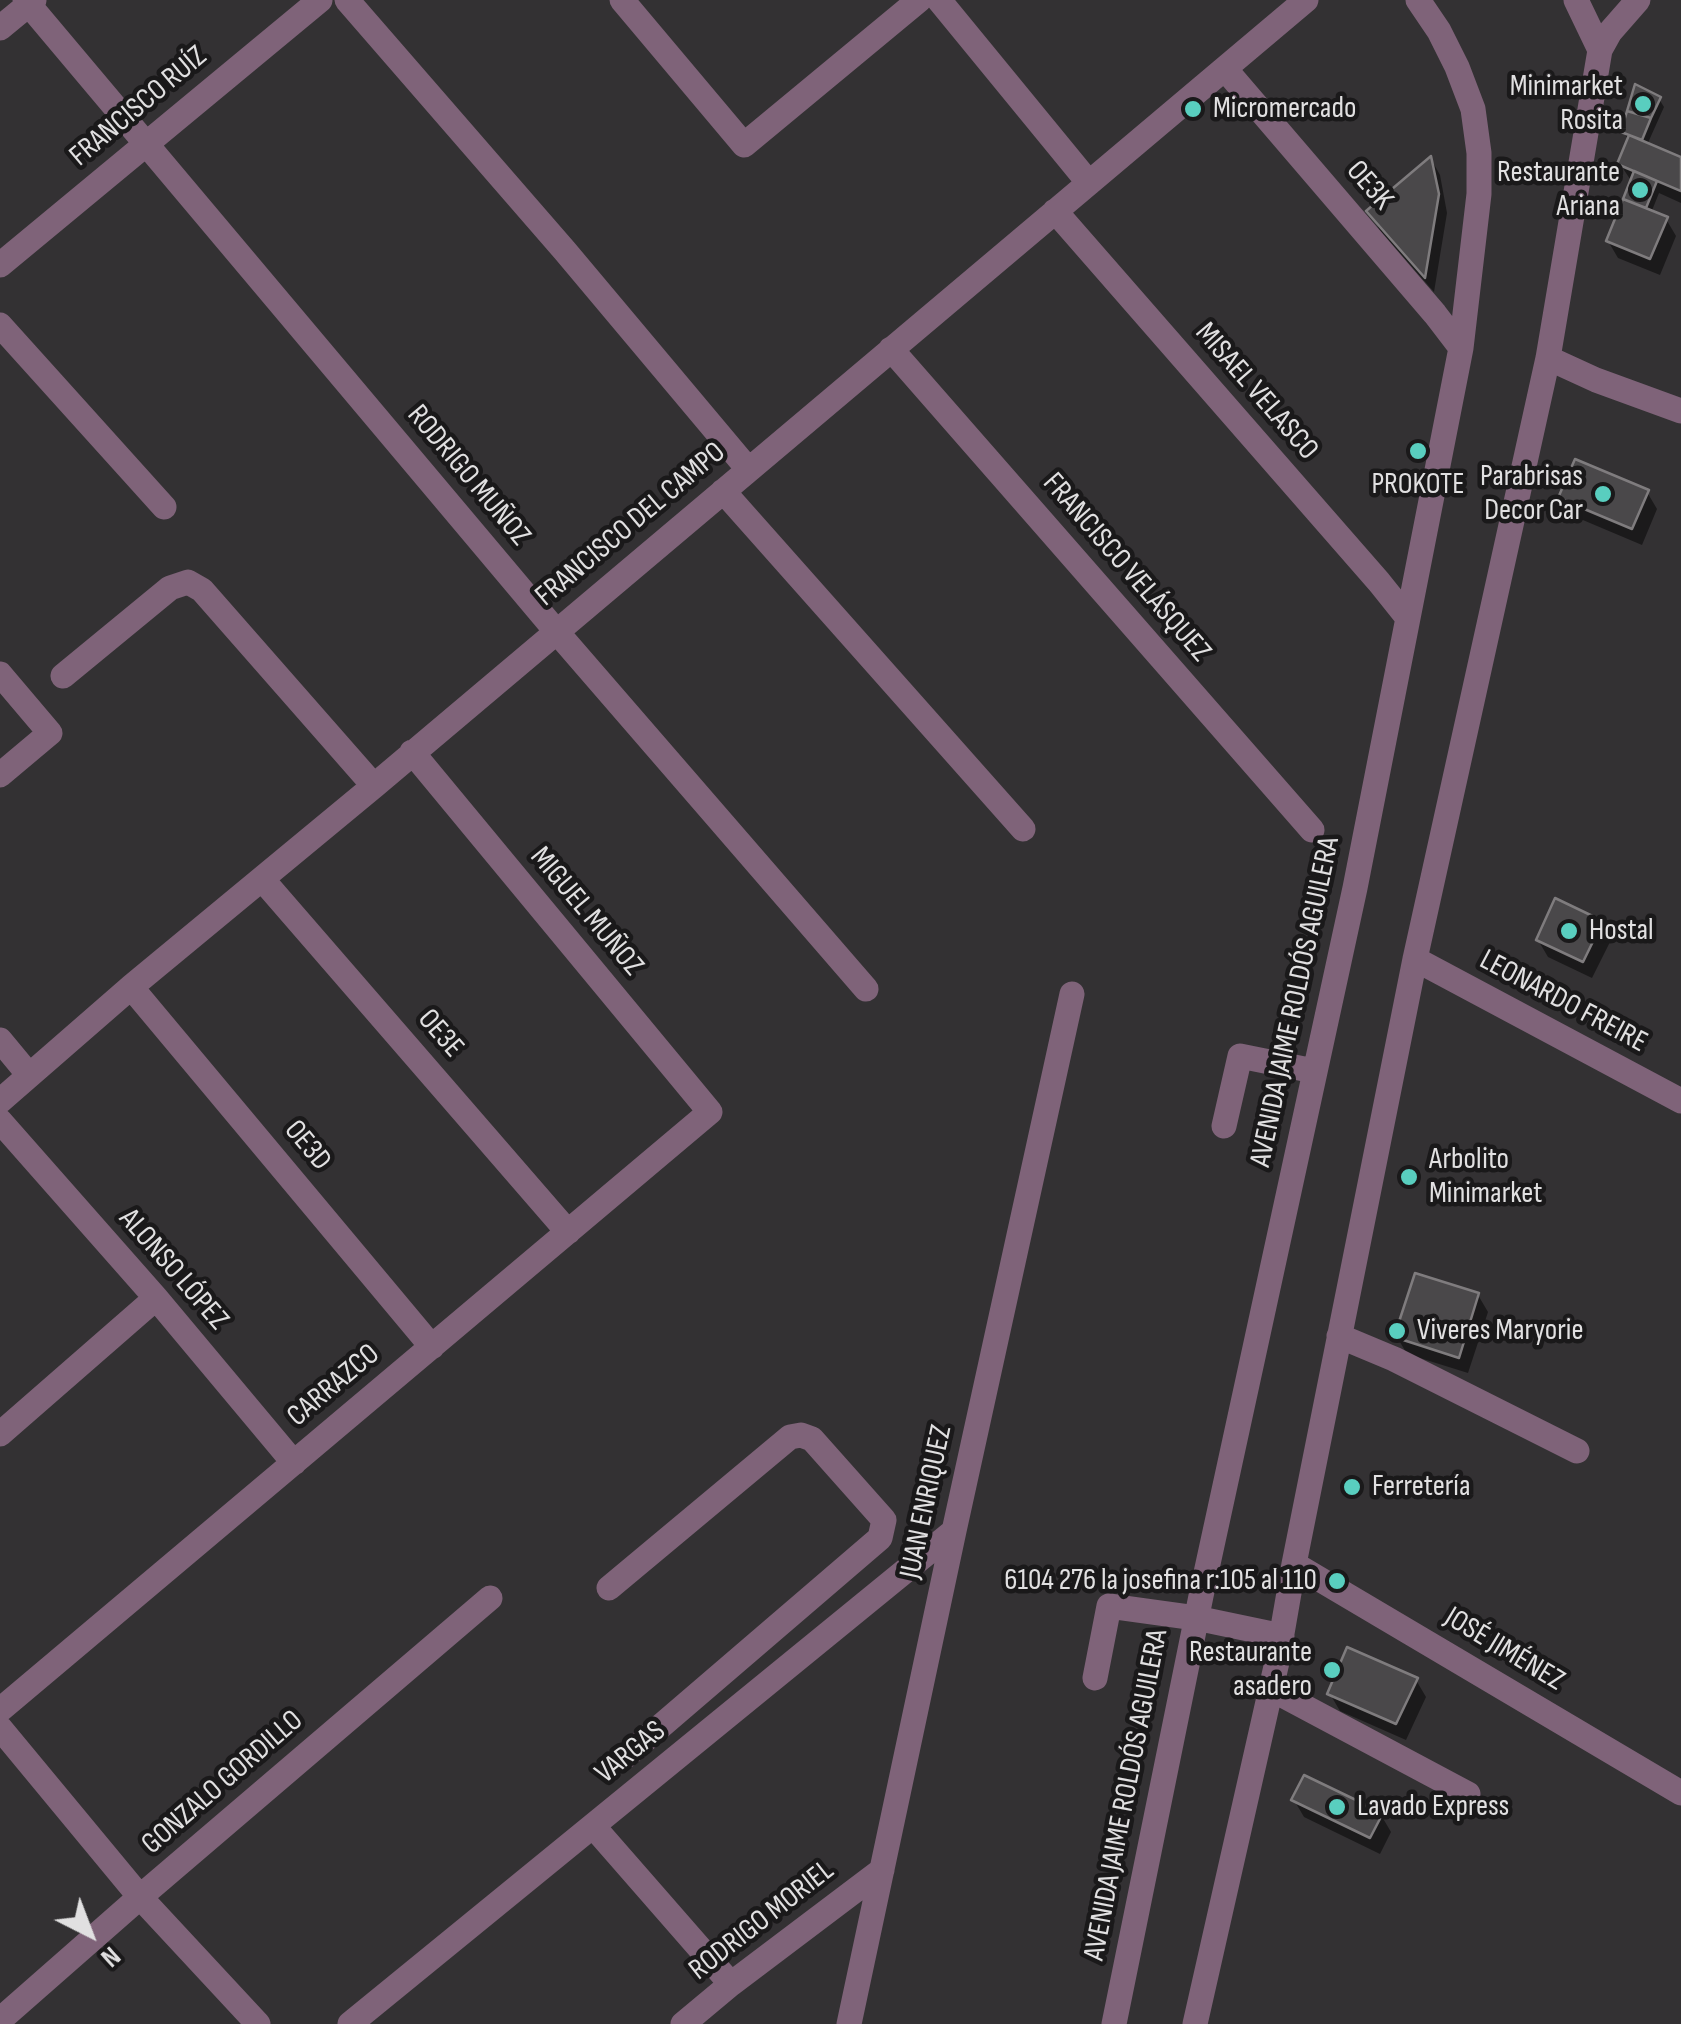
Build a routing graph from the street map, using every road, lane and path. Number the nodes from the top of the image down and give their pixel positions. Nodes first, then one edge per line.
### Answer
1 (320, 0) edge
2 (347, 0) edge
3 (622, 0) edge
4 (920, 0) edge
5 (939, 0) edge
6 (1306, 0) edge
7 (1418, 0) edge
8 (1576, 0) edge
9 (1638, 0) edge
10 (29, 1) edge
11 (0, 28) edge
12 (1600, 50) junction
13 (1224, 68) junction
14 (146, 144) junction
15 (1089, 183) junction
16 (1056, 211) junction
17 (0, 265) edge
18 (0, 326) edge
19 (1462, 348) junction
20 (891, 349) junction
21 (1548, 358) junction
22 (1681, 411) edge
23 (748, 469) junction
24 (723, 491) junction
25 (164, 507) dead end
26 (1407, 618) junction
27 (556, 631) junction
28 (0, 674) edge
29 (62, 676) dead end
30 (412, 752) junction
31 (0, 776) edge
32 (374, 786) junction
33 (1023, 828) dead end
34 (1312, 830) dead end
35 (262, 879) junction
36 (1415, 959) junction
37 (132, 987) junction
38 (866, 989) dead end
39 (1072, 994) dead end
40 (0, 1040) edge
41 (1314, 1071) junction
42 (29, 1075) junction
43 (0, 1101) edge
44 (1681, 1101) edge
45 (710, 1112) joint
46 (0, 1121) edge
47 (1224, 1126) dead end
48 (568, 1232) junction
49 (156, 1298) junction
50 (1339, 1336) junction
51 (432, 1346) junction
52 (0, 1434) edge
53 (1578, 1452) dead end
54 (294, 1463) junction
55 (954, 1531) junction
56 (1294, 1564) junction
57 (610, 1588) dead end
58 (490, 1598) dead end
59 (1196, 1618) junction
60 (1282, 1636) junction
61 (1096, 1678) dead end
62 (1271, 1689) junction
63 (0, 1710) edge
64 (0, 1728) edge
65 (626, 1756) dead end
66 (1681, 1793) edge
67 (1468, 1794) dead end
68 (594, 1826) junction
69 (882, 1870) junction
70 (140, 1896) junction
71 (731, 1984) junction
72 (0, 2020) edge
73 (1196, 2023) edge
74 (258, 2024) edge
75 (350, 2024) edge
76 (683, 2024) edge
77 (849, 2024) edge
78 (1114, 2024) edge

1 - 14 street, FRANCISCO RUÍZ
2 - 23 street
3 - 4 street
5 - 15 street
6 - 13 street, FRANCISCO DEL CAMPO
7 - 19 street, AVENIDA JAIME ROLDÓS AGUILERA
8 - 12 street
9 - 12 street
10 - 11 street
10 - 14 street, RODRIGO MUÑOZ
12 - 21 street
13 - 15 street, FRANCISCO DEL CAMPO
13 - 19 street, OE3K
14 - 17 street, FRANCISCO RUÍZ
14 - 27 street, RODRIGO MUÑOZ
15 - 16 street, FRANCISCO DEL CAMPO
16 - 20 street, FRANCISCO DEL CAMPO
16 - 26 street, MISAEL VELASCO
18 - 25 street
19 - 26 street, AVENIDA JAIME ROLDÓS AGUILERA
20 - 23 street, FRANCISCO DEL CAMPO
20 - 34 street, FRANCISCO VELÁSQUEZ
21 - 22 street
21 - 36 street
23 - 24 street, FRANCISCO DEL CAMPO
24 - 27 street, FRANCISCO DEL CAMPO
24 - 33 street
26 - 41 street, AVENIDA JAIME ROLDÓS AGUILERA
27 - 30 street, FRANCISCO DEL CAMPO
27 - 38 street, RODRIGO MUÑOZ
28 - 31 street
29 - 32 street
30 - 32 street, FRANCISCO DEL CAMPO
30 - 45 street, MIGUEL MUÑOZ
32 - 35 street, FRANCISCO DEL CAMPO
35 - 37 street, FRANCISCO DEL CAMPO
35 - 48 street, OE3E
36 - 44 street, LEONARDO FREIRE
36 - 50 street
37 - 42 street, FRANCISCO DEL CAMPO
37 - 51 street, OE3D
39 - 55 street, JUAN ENRIQUEZ
40 - 42 street
41 - 47 street
41 - 59 street, AVENIDA JAIME ROLDÓS AGUILERA
42 - 43 street, FRANCISCO DEL CAMPO
45 - 48 street, CARRAZCO
46 - 49 street, ALONSO LÓPEZ
48 - 51 street, CARRAZCO
49 - 52 street
49 - 54 street, ALONSO LÓPEZ
50 - 53 street
50 - 56 street
51 - 54 street, CARRAZCO
54 - 63 street, CARRAZCO
55 - 68 street, VARGAS
55 - 69 street, JUAN ENRIQUEZ
56 - 60 street
56 - 66 street, JOSÉ JIMÉNEZ
57 - 65 street
58 - 70 street, GONZALO GORDILLO
59 - 60 street
59 - 61 street
59 - 78 street, AVENIDA JAIME ROLDÓS AGUILERA
60 - 62 street
62 - 67 street
62 - 73 street
64 - 70 street
68 - 71 street
68 - 75 street, VARGAS
69 - 71 street, RODRIGO MORIEL
69 - 77 street, JUAN ENRIQUEZ
70 - 72 street, GONZALO GORDILLO
70 - 74 street
71 - 76 street, RODRIGO MORIEL

